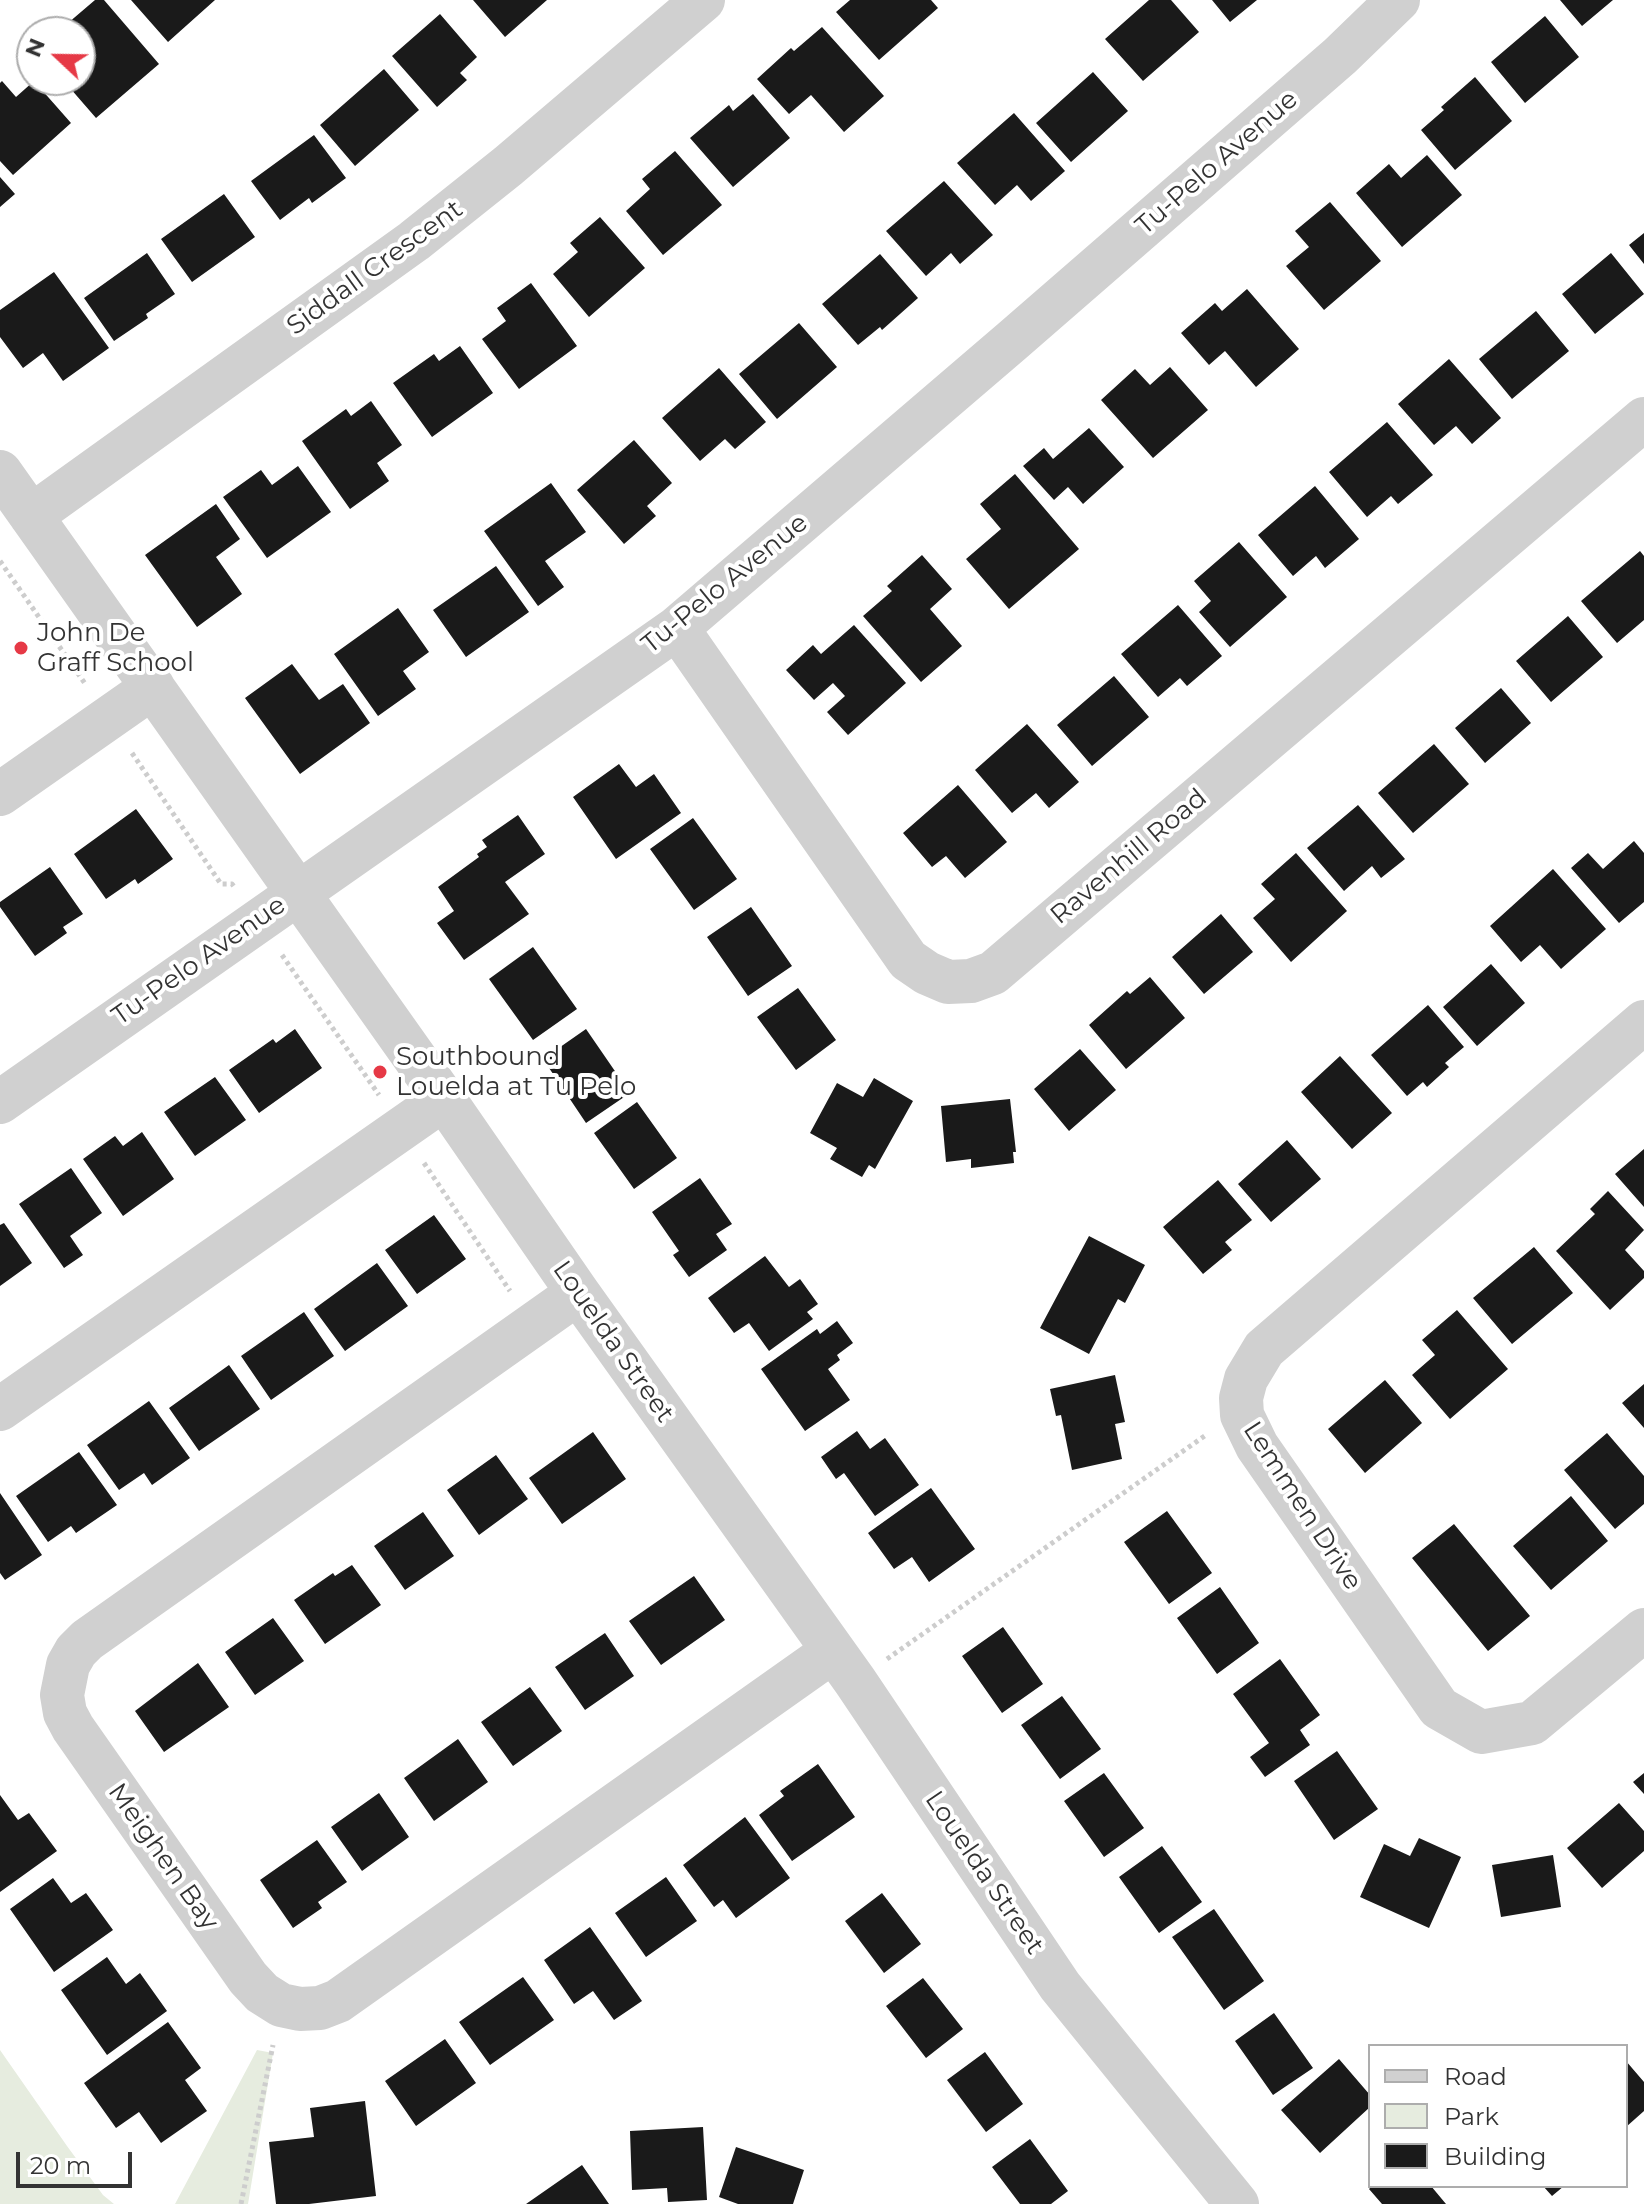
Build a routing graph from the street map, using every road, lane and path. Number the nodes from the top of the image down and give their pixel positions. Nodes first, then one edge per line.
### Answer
1 (703, 0) edge
2 (1398, 0) edge
3 (1639, 433) edge
4 (0, 472) edge
5 (31, 516) junction
6 (677, 628) junction
7 (153, 687) junction
8 (0, 794) edge
9 (298, 891) junction
10 (1644, 1022) edge
11 (444, 1099) junction
12 (0, 1102) edge
13 (578, 1293) junction
14 (0, 1409) edge
15 (1242, 1415) junction
16 (1644, 1630) edge
17 (844, 1666) junction
18 (281, 2005) junction
19 (241, 2204) edge
20 (1237, 2204) edge

1 - 5 street, Siddall Crescent
2 - 6 street, Tu-Pelo Avenue
3 - 6 street, Ravenhill Road
4 - 5 street, Louelda Street
5 - 7 street, Louelda Street
6 - 9 street, Tu-Pelo Avenue
7 - 8 street
7 - 9 street, Louelda Street
9 - 11 street, Louelda Street
9 - 12 street, Tu-Pelo Avenue
10 - 15 street, Lemmen Drive
11 - 13 street, Louelda Street
11 - 14 street
13 - 17 street, Louelda Street
13 - 18 street, Meighen Bay
15 - 16 street, Lemmen Drive
15 - 17 path
17 - 18 street
17 - 20 street, Louelda Street
18 - 19 path

